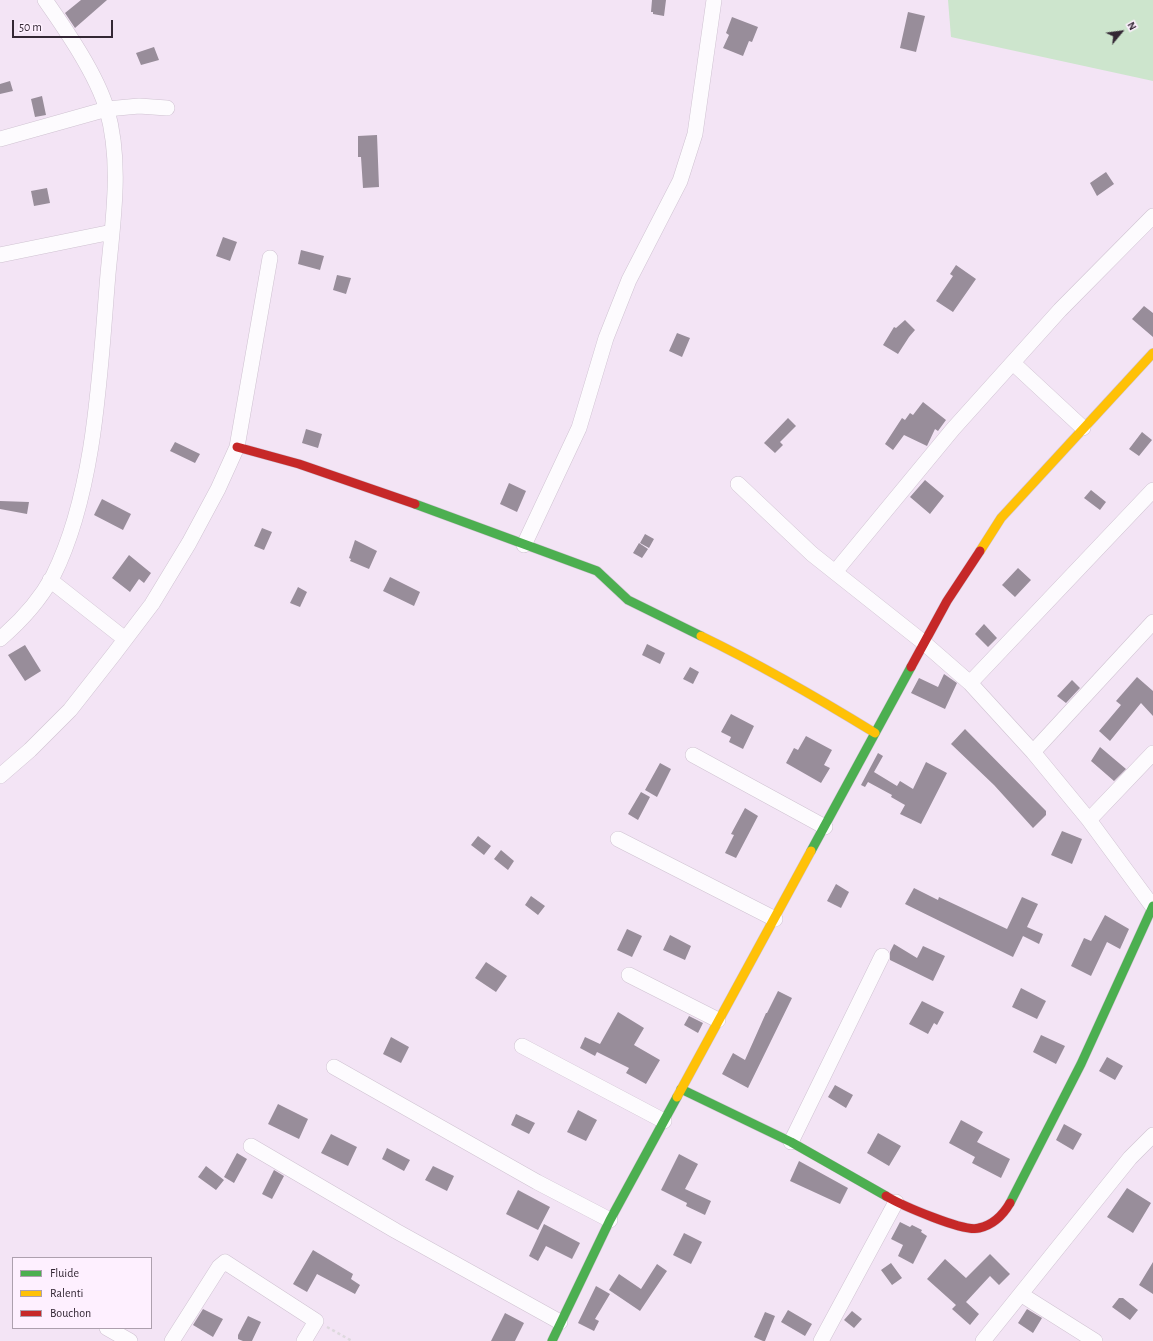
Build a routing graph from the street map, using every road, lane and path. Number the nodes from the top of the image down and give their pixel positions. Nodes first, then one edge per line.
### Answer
1 (45, 0) edge
2 (714, 0) edge
3 (167, 108) dead end
4 (107, 109) junction
5 (0, 139) edge
6 (1153, 216) edge
7 (112, 232) junction
8 (0, 255) edge
9 (270, 258) dead end
10 (1153, 353) edge
11 (1013, 363) junction
12 (1083, 428) junction
13 (237, 447) junction
14 (738, 484) dead end
15 (1153, 490) edge
16 (524, 545) junction
17 (834, 572) junction
18 (50, 580) junction
19 (1153, 622) edge
20 (0, 639) edge
21 (125, 639) junction
22 (923, 642) junction
23 (970, 683) junction
24 (875, 733) junction
25 (1033, 752) junction
26 (1153, 753) edge
27 (693, 755) dead end
28 (0, 776) edge
29 (1089, 820) junction
30 (825, 827) junction
31 (618, 839) dead end
32 (1153, 906) edge
33 (775, 919) junction
34 (882, 956) dead end
35 (629, 975) dead end
36 (718, 1020) junction
37 (522, 1046) dead end
38 (334, 1067) dead end
39 (681, 1089) junction
40 (664, 1121) junction
41 (1153, 1135) edge
42 (791, 1142) junction
43 (251, 1146) dead end
44 (896, 1202) junction
45 (610, 1220) junction
46 (1022, 1295) junction
47 (316, 1321) junction
48 (560, 1322) junction
49 (109, 1329) edge
50 (130, 1341) edge
51 (172, 1341) edge
52 (304, 1341) edge
53 (352, 1341) edge
54 (552, 1341) edge
55 (821, 1341) edge
56 (983, 1341) edge
57 (1095, 1341) edge

1 - 4 street
2 - 16 street
3 - 4 street
4 - 5 street
4 - 7 street
6 - 11 street
7 - 8 street
7 - 18 street
9 - 13 street
10 - 12 street
11 - 12 street
11 - 17 street
12 - 22 street
13 - 16 street
13 - 21 street
14 - 17 street
15 - 23 street
16 - 24 street
17 - 22 street
18 - 20 street
18 - 21 street
19 - 25 street
21 - 28 street
22 - 23 street
22 - 24 street
23 - 25 street
24 - 30 street
25 - 29 street
26 - 29 street
27 - 30 street
29 - 32 street
30 - 33 street
31 - 33 street
32 - 44 street
33 - 36 street
34 - 42 street
35 - 36 street
36 - 39 street
37 - 40 street
38 - 45 street
39 - 40 street
39 - 42 street
40 - 45 street
41 - 46 street
42 - 44 street
43 - 48 street
44 - 55 street
45 - 48 street
46 - 56 street
46 - 57 street
47 - 51 street
47 - 52 street
47 - 53 path
48 - 54 street
49 - 50 street

